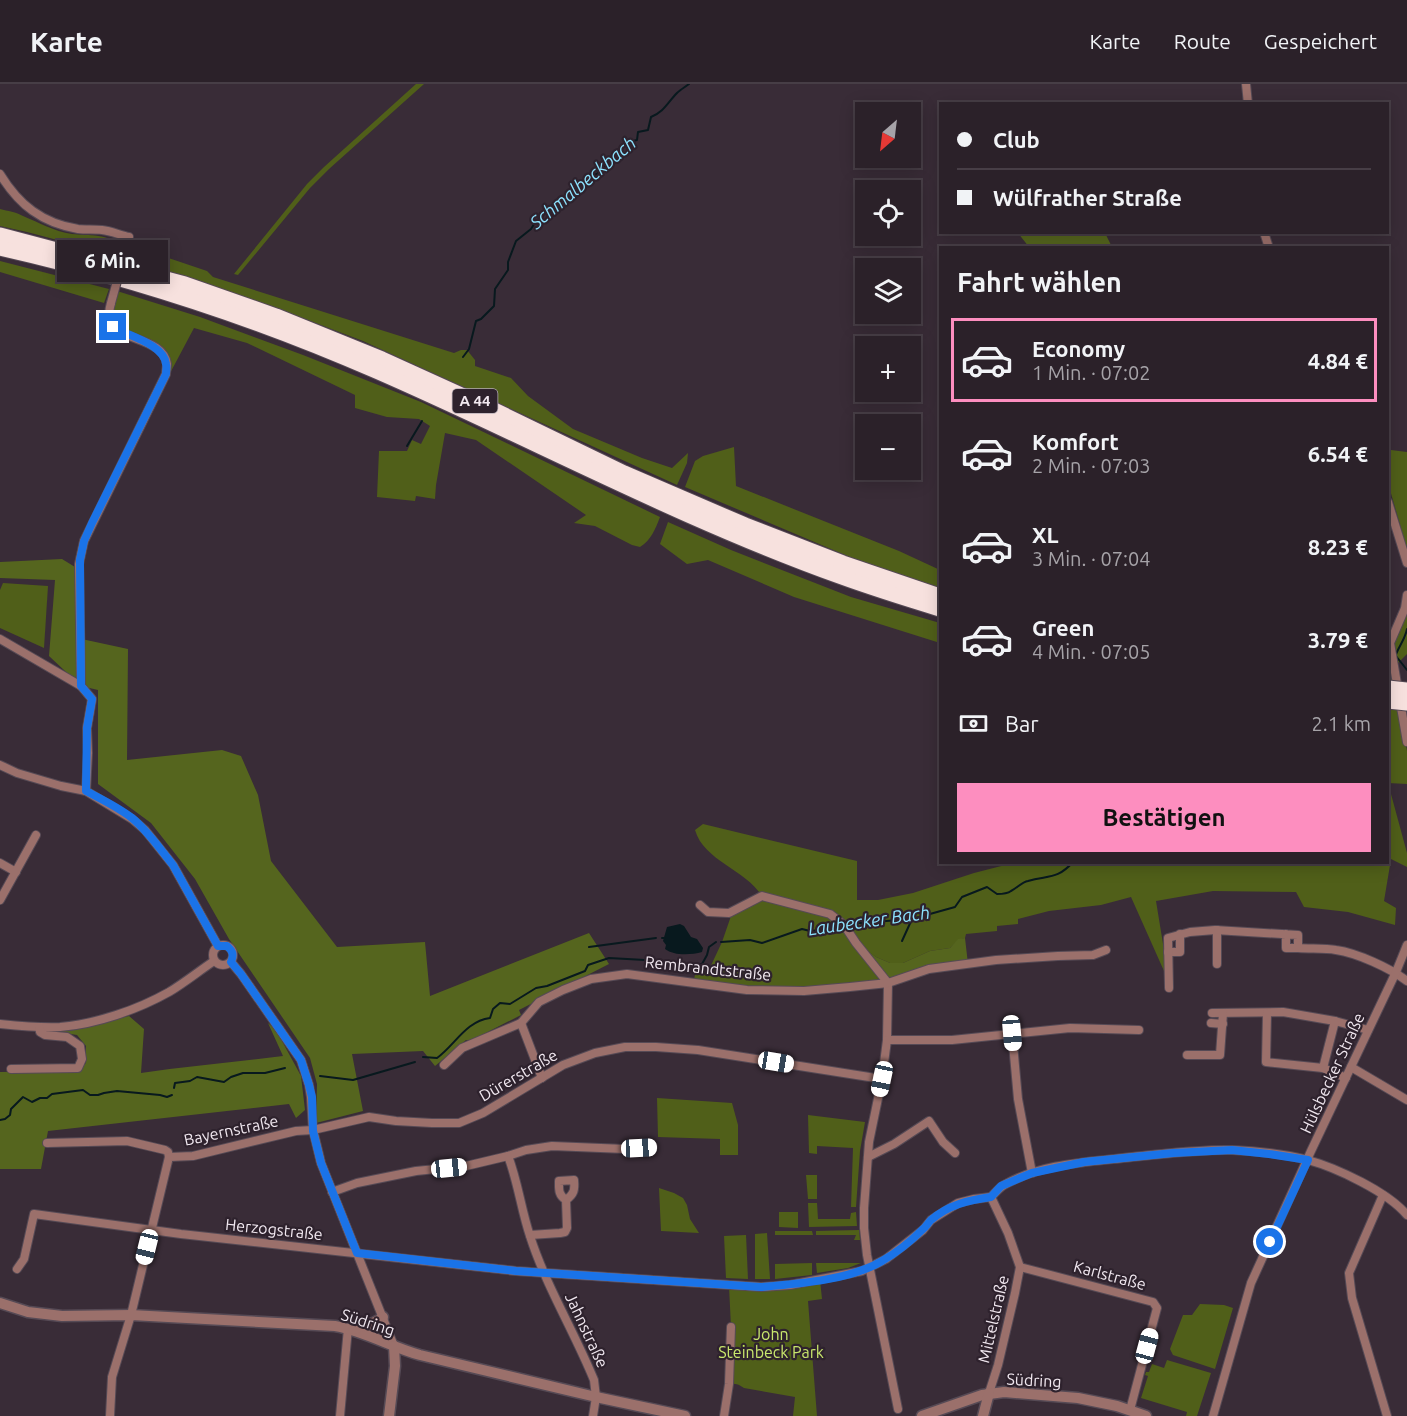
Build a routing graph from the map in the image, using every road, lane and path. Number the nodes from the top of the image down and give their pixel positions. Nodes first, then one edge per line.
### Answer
1 (1246, 84) edge
2 (1248, 102) edge
3 (0, 174) edge
4 (0, 235) edge
5 (0, 248) edge
6 (1389, 505) edge
7 (1407, 563) edge
8 (1407, 595) edge
9 (939, 596) edge
10 (939, 609) edge
11 (0, 639) edge
12 (81, 686) junction
13 (1389, 688) edge
14 (1407, 690) edge
15 (1389, 701) edge
16 (1407, 703) edge
17 (1407, 742) edge
18 (0, 765) edge
19 (86, 791) junction
20 (36, 835) dead end
21 (0, 863) edge
22 (16, 872) junction
23 (0, 900) edge
24 (700, 905) dead end
25 (1217, 930) junction
26 (1407, 945) edge
27 (218, 946) junction
28 (1106, 950) dead end
29 (214, 961) junction
30 (231, 962) junction
31 (1217, 964) dead end
32 (1396, 972) junction
33 (1407, 981) edge
34 (888, 983) junction
35 (1169, 987) dead end
36 (1212, 1013) dead end
37 (1224, 1013) junction
38 (1267, 1013) junction
39 (1335, 1021) junction
40 (521, 1023) junction
41 (1210, 1023) dead end
42 (0, 1024) edge
43 (1223, 1024) junction
44 (39, 1027) junction
45 (1139, 1030) dead end
46 (1368, 1030) junction
47 (1012, 1033) junction
48 (887, 1040) junction
49 (1187, 1055) dead end
50 (444, 1065) dead end
51 (1352, 1067) junction
52 (1323, 1068) junction
53 (11, 1069) dead end
54 (542, 1078) junction
55 (1346, 1078) junction
56 (882, 1079) junction
57 (1407, 1100) edge
58 (313, 1131) junction
59 (46, 1143) dead end
60 (652, 1148) dead end
61 (955, 1153) dead end
62 (507, 1156) junction
63 (868, 1157) junction
64 (170, 1158) junction
65 (1308, 1160) junction
66 (1032, 1173) junction
67 (332, 1192) junction
68 (1383, 1195) junction
69 (991, 1197) junction
70 (566, 1200) dead end
71 (1407, 1215) edge
72 (152, 1229) junction
73 (530, 1235) junction
74 (357, 1253) junction
75 (1020, 1267) junction
76 (870, 1268) junction
77 (17, 1269) dead end
78 (545, 1273) junction
79 (0, 1303) edge
80 (131, 1315) junction
81 (383, 1317) junction
82 (731, 1327) dead end
83 (351, 1329) junction
84 (394, 1346) junction
85 (989, 1393) junction
86 (596, 1397) junction
87 (898, 1409) dead end
88 (1130, 1410) junction
89 (110, 1416) edge
90 (340, 1416) edge
91 (389, 1416) edge
92 (592, 1416) edge
93 (685, 1416) edge
94 (724, 1416) edge
95 (922, 1416) edge
96 (983, 1416) edge
97 (1146, 1416) edge
98 (1213, 1416) edge
99 (1387, 1416) edge

1 - 2 street
3 - 12 street, bridge
4 - 9 highway, A 44
5 - 10 highway, A 44
6 - 7 street
8 - 17 street
11 - 12 street
12 - 19 street
13 - 14 highway, bridge
15 - 16 highway, bridge
18 - 19 street
19 - 27 street
20 - 22 street
21 - 22 street
22 - 23 street
24 - 34 street
25 - 31 street
25 - 32 street
25 - 35 street
26 - 32 street, Hülsbecker Straße
27 - 29 street
27 - 30 street
28 - 34 street, Rembrandtstraße
29 - 30 street
29 - 44 street
30 - 58 street
32 - 33 street
32 - 46 street, Hülsbecker Straße
34 - 40 street, Rembrandtstraße
34 - 48 street
36 - 37 street
37 - 38 street
37 - 43 street
38 - 39 street
38 - 52 street
39 - 46 street
39 - 52 street
40 - 50 street
40 - 54 street
41 - 43 street
42 - 44 street
43 - 49 street
44 - 53 street
45 - 47 street
46 - 51 street, Hülsbecker Straße
47 - 48 street
47 - 66 street
48 - 56 street
51 - 55 street, Hülsbecker Straße
51 - 57 street
52 - 55 street
54 - 56 street, Dürerstraße
54 - 58 street, Dürerstraße
55 - 65 street, Hülsbecker Straße
56 - 63 street
58 - 64 street, Bayernstraße
58 - 67 street
59 - 64 street
60 - 62 street
61 - 63 street
62 - 67 street
62 - 73 street, Jahnstraße
63 - 76 street
64 - 72 street, Bayernstraße
65 - 66 street
65 - 68 street
65 - 98 street, Hülsbecker Straße
66 - 69 street
67 - 74 street
68 - 71 street
68 - 99 street
69 - 75 street, Mittelstraße
69 - 76 street, Herzogstraße
70 - 73 street
72 - 74 street, Herzogstraße
72 - 77 street, Herzogstraße
72 - 80 street, Bayernstraße
73 - 78 street, Jahnstraße
74 - 78 street, Herzogstraße
74 - 81 street
75 - 85 street, Mittelstraße
75 - 88 street, Karlstraße
76 - 78 street, Herzogstraße
76 - 87 street
78 - 86 street, Jahnstraße
79 - 80 street, Südring
80 - 83 street, Südring
80 - 89 street, Bayernstraße
81 - 83 street
81 - 84 street
82 - 94 street
83 - 84 street, Südring
83 - 90 street
84 - 86 street, Südring
84 - 91 street
85 - 88 street, Südring
85 - 95 street, Südring
85 - 96 street, Mittelstraße
86 - 92 street, Jahnstraße
86 - 93 street, Südring
88 - 97 street, Südring

